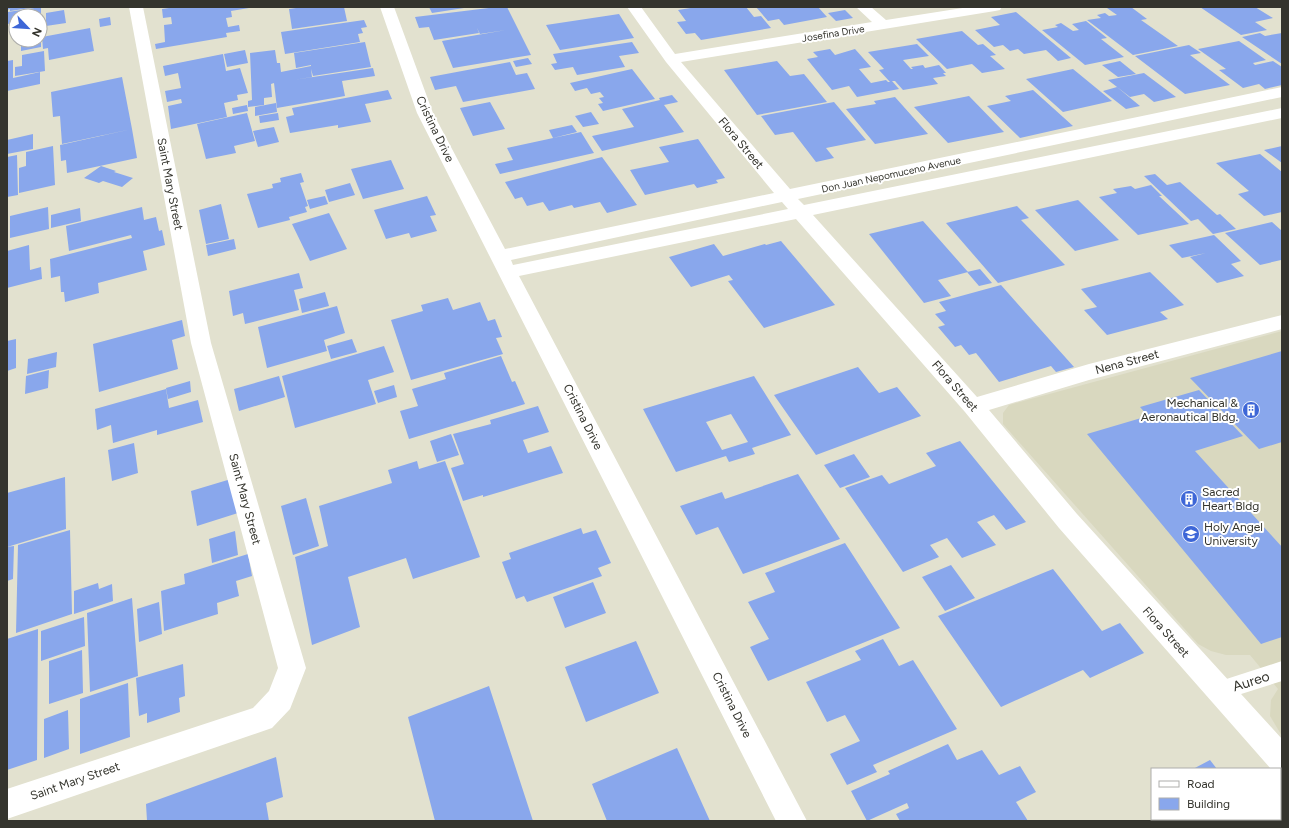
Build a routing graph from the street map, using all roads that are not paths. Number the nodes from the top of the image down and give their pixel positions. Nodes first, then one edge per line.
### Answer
1 (136, 7) edge
2 (387, 7) edge
3 (634, 7) edge
4 (863, 7) edge
5 (995, 7) edge
6 (883, 25) junction
7 (671, 59) junction
8 (1282, 92) edge
9 (1282, 113) edge
10 (1122, 125) junction
11 (1141, 141) junction
12 (786, 196) junction
13 (802, 213) junction
14 (504, 264) junction
15 (1282, 322) edge
16 (973, 406) junction
17 (1282, 671) edge
18 (1219, 691) junction
19 (1282, 760) edge
20 (7, 804) edge
21 (792, 821) edge

1 - 20 street, Saint Mary Street
2 - 14 street, Cristina Drive
3 - 7 street, Flora Street
4 - 6 street
5 - 6 street, Josefina Drive
6 - 7 street, Josefina Drive
7 - 12 street, Flora Street
8 - 10 street, Don Juan Nepomuceno Avenue
9 - 11 street, Don Juan Nepomuceno Avenue
10 - 11 street
10 - 12 street, Don Juan Nepomuceno Avenue
11 - 13 street, Don Juan Nepomuceno Avenue
12 - 13 street, Flora Street
12 - 14 street, Don Juan Nepomuceno Avenue
13 - 14 street, Don Juan Nepomuceno Avenue
13 - 16 street, Flora Street
14 - 21 street, Cristina Drive
15 - 16 street, Nena Street
16 - 18 street, Flora Street
17 - 18 lane, Aureo
18 - 19 street, Flora Street

